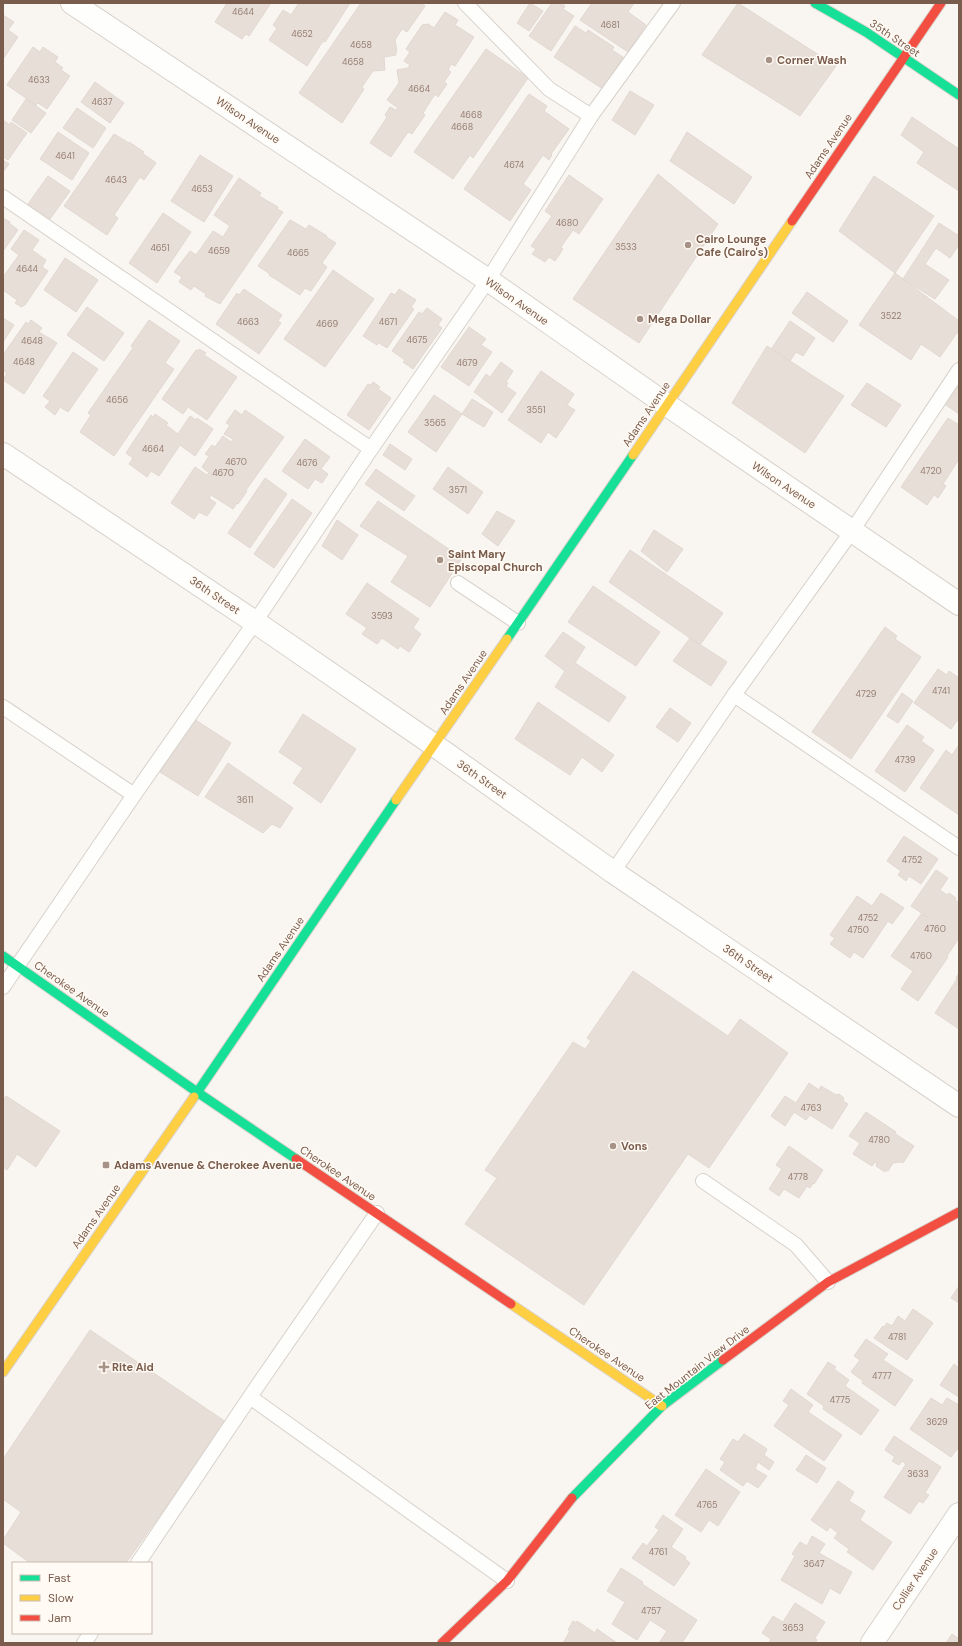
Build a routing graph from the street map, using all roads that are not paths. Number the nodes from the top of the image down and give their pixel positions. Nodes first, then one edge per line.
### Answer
1 (72, 3) edge
2 (465, 3) edge
3 (673, 3) edge
4 (815, 3) edge
5 (941, 3) edge
6 (903, 58) junction
7 (959, 95) edge
8 (591, 116) junction
9 (3, 198) edge
10 (488, 280) junction
11 (959, 370) edge
12 (667, 405) junction
13 (371, 449) junction
14 (3, 454) edge
15 (852, 531) junction
16 (458, 583) dead end
17 (959, 604) edge
18 (255, 622) junction
19 (518, 623) junction
20 (734, 695) junction
21 (3, 707) edge
22 (434, 745) junction
23 (134, 795) junction
24 (959, 848) edge
25 (613, 872) junction
26 (3, 956) edge
27 (18, 966) junction
28 (3, 987) edge
29 (197, 1092) junction
30 (959, 1106) edge
31 (703, 1181) dead end
32 (959, 1212) edge
33 (377, 1213) junction
34 (828, 1282) junction
35 (3, 1372) edge
36 (250, 1397) junction
37 (662, 1406) junction
38 (959, 1514) edge
39 (139, 1562) edge
40 (507, 1581) junction
41 (90, 1634) edge
42 (84, 1643) edge
43 (442, 1643) edge
44 (872, 1643) edge

1 - 10 street, Wilson Avenue
2 - 8 lane
3 - 8 lane
4 - 6 main road, 35th Street
5 - 6 main road, Adams Avenue
6 - 7 main road, 35th Street
6 - 12 main road, Adams Avenue
8 - 10 lane
9 - 13 lane
10 - 12 street, Wilson Avenue
10 - 13 lane
11 - 15 lane
12 - 15 street, Wilson Avenue
12 - 19 main road, Adams Avenue
13 - 18 lane
14 - 18 street, 36th Street
15 - 17 street, Wilson Avenue
15 - 20 lane
16 - 19 lane
18 - 22 street, 36th Street
18 - 23 lane
19 - 22 main road, Adams Avenue
20 - 24 lane
20 - 25 lane
21 - 23 lane
22 - 25 street, 36th Street
22 - 29 main road, Adams Avenue
23 - 27 lane
25 - 30 street, 36th Street
26 - 27 main road, Cherokee Avenue
27 - 28 lane
27 - 29 main road, Cherokee Avenue
29 - 33 main road, Cherokee Avenue
29 - 35 main road, Adams Avenue
31 - 34 lane
32 - 34 main road, East Mountain View Drive
33 - 36 lane
33 - 37 main road, Cherokee Avenue
34 - 37 main road, East Mountain View Drive
36 - 39 lane
36 - 40 lane
37 - 40 main road, East Mountain View Drive
38 - 44 street, Collier Avenue
40 - 43 main road, East Mountain View Drive
41 - 42 lane

